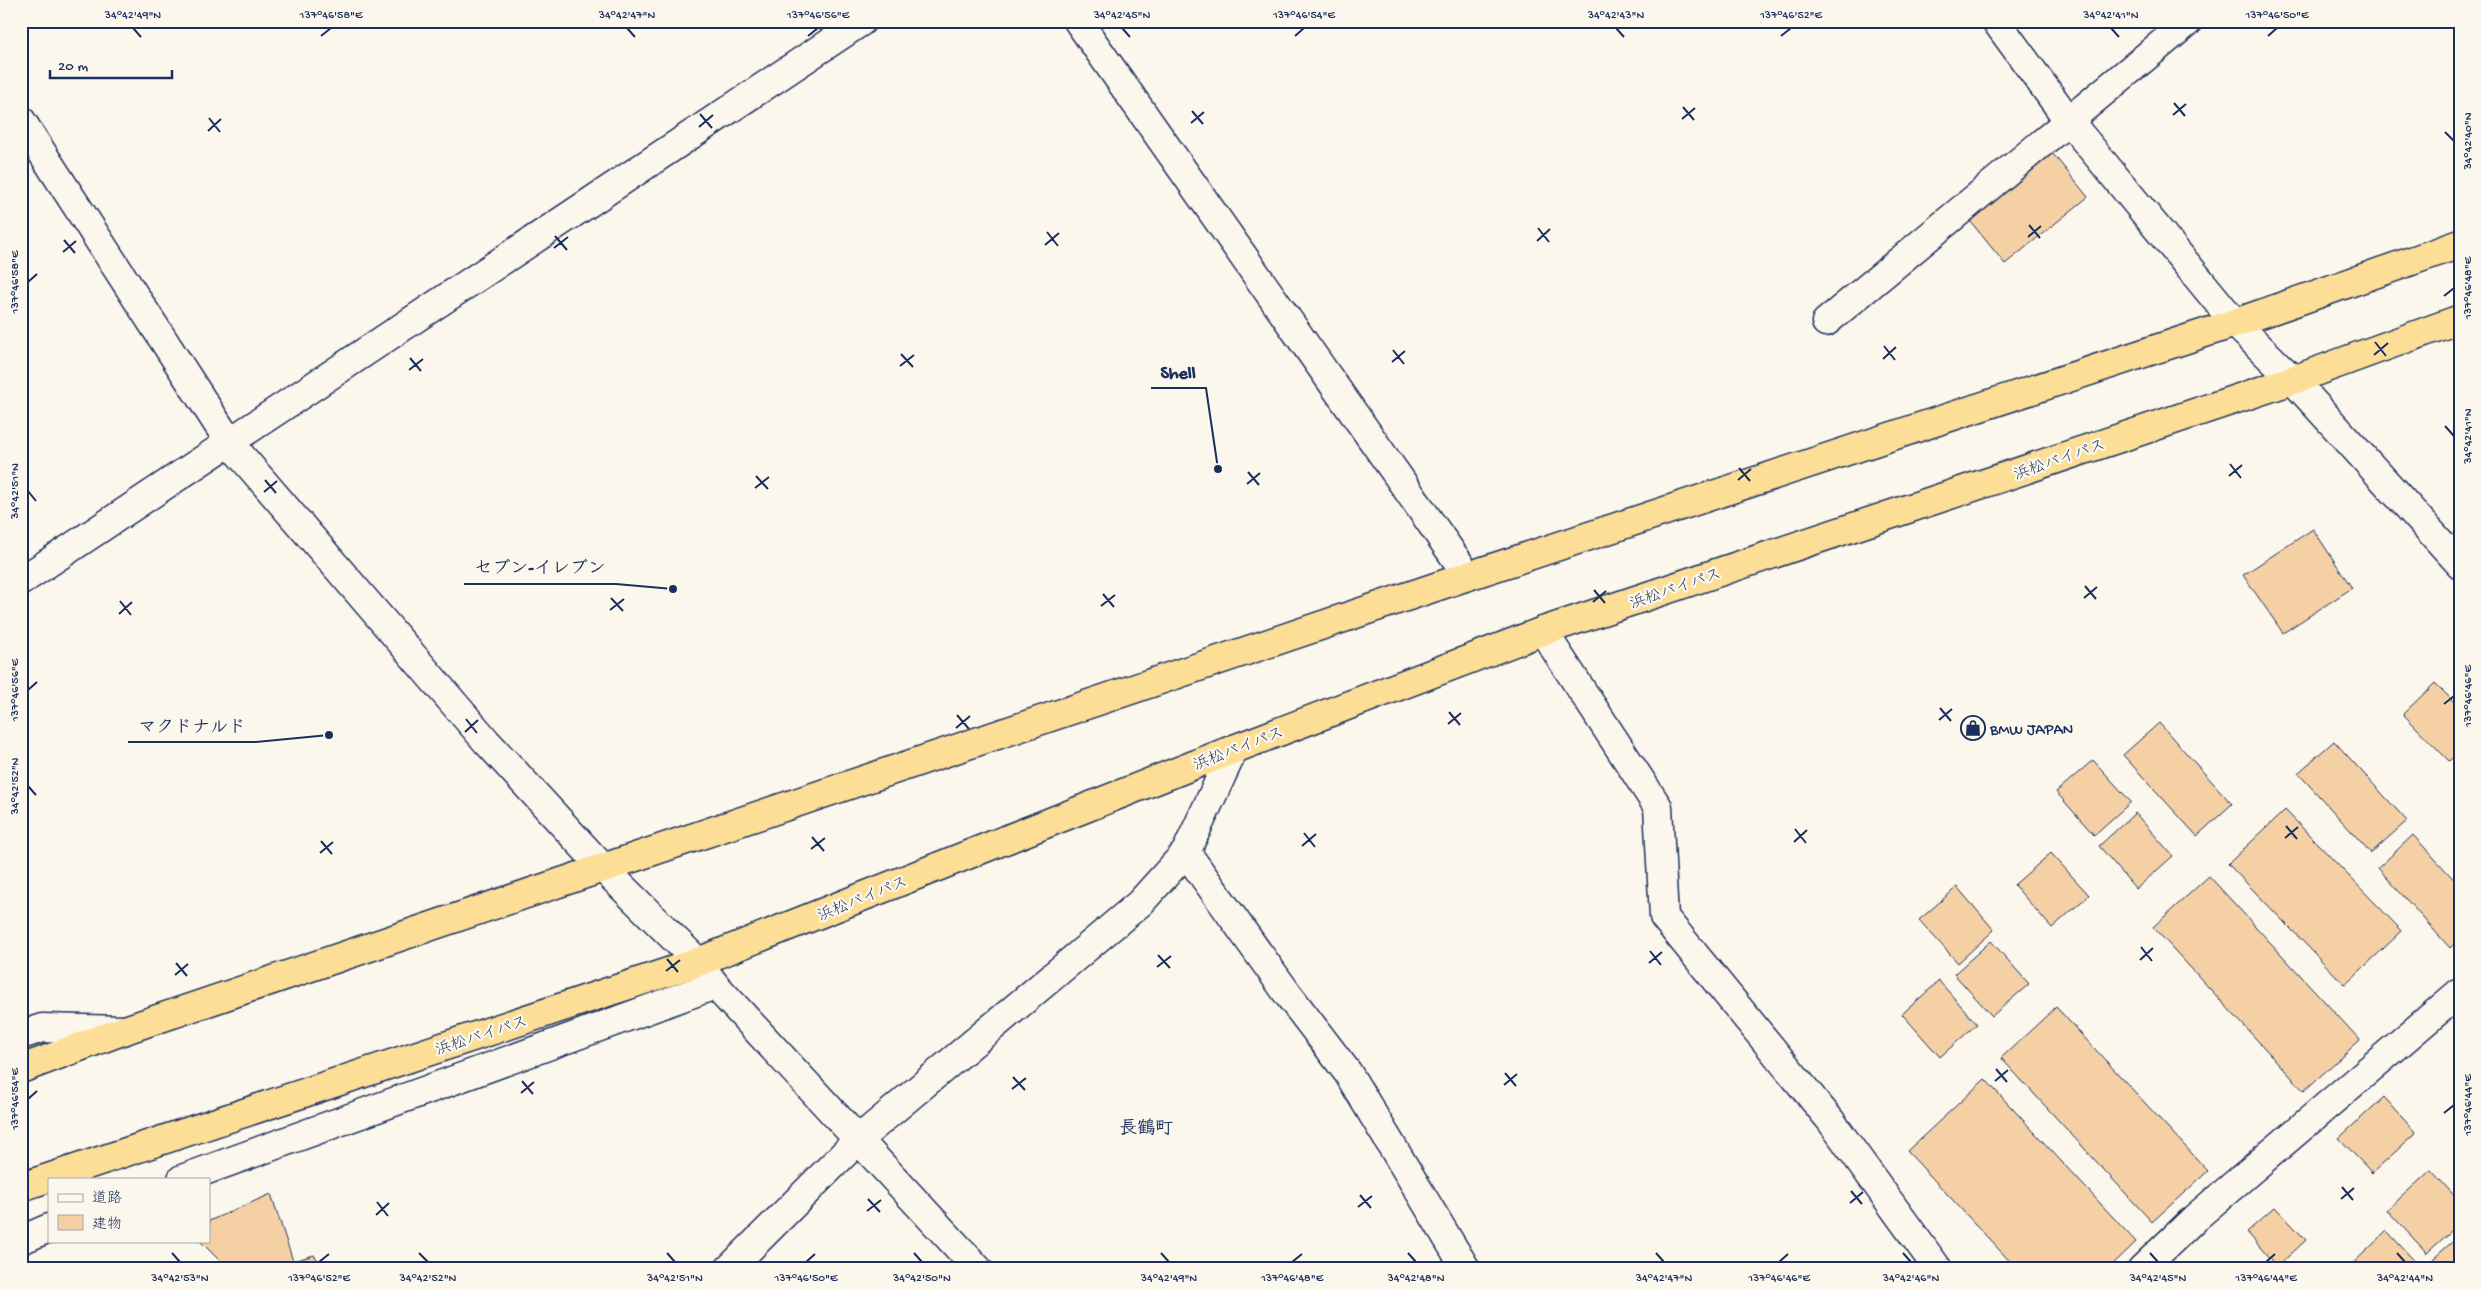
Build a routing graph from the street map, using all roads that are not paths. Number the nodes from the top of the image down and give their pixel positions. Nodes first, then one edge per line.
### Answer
1 (862, 21) edge
2 (1078, 21) edge
3 (1996, 21) edge
4 (2189, 21) edge
5 (21, 120) edge
6 (2069, 121) junction
7 (2460, 244) edge
8 (2460, 319) edge
9 (1826, 322) dead end
10 (2235, 323) junction
11 (2293, 380) junction
12 (230, 443) junction
13 (2460, 564) edge
14 (1468, 576) junction
15 (21, 581) edge
16 (1543, 631) junction
17 (1234, 748) junction
18 (1186, 852) junction
19 (603, 868) junction
20 (698, 962) junction
21 (715, 985) junction
22 (2460, 992) edge
23 (125, 1030) junction
24 (21, 1034) edge
25 (21, 1069) edge
26 (859, 1139) junction
27 (185, 1178) edge
28 (21, 1186) edge
29 (48, 1228) edge
30 (21, 1240) edge
31 (729, 1269) edge
32 (978, 1269) edge
33 (1466, 1269) edge
34 (1938, 1269) edge
35 (2142, 1269) edge

1 - 12 street
2 - 14 street
3 - 6 street
4 - 6 street
5 - 12 street
6 - 9 street
6 - 10 street
7 - 10 highway
8 - 11 highway, 浜松バイパス
10 - 11 street
10 - 14 highway
11 - 13 street
11 - 16 highway, 浜松バイパス
12 - 15 street
12 - 19 street
14 - 19 highway
16 - 17 highway, 浜松バイパス
16 - 34 street
17 - 18 street
17 - 20 highway, 浜松バイパス
18 - 26 street
18 - 33 street
19 - 20 street
19 - 23 highway
20 - 21 street
20 - 28 highway, 浜松バイパス
21 - 26 street
21 - 27 street
22 - 35 street
23 - 24 street
23 - 25 highway
26 - 31 street
26 - 32 street
29 - 30 street

